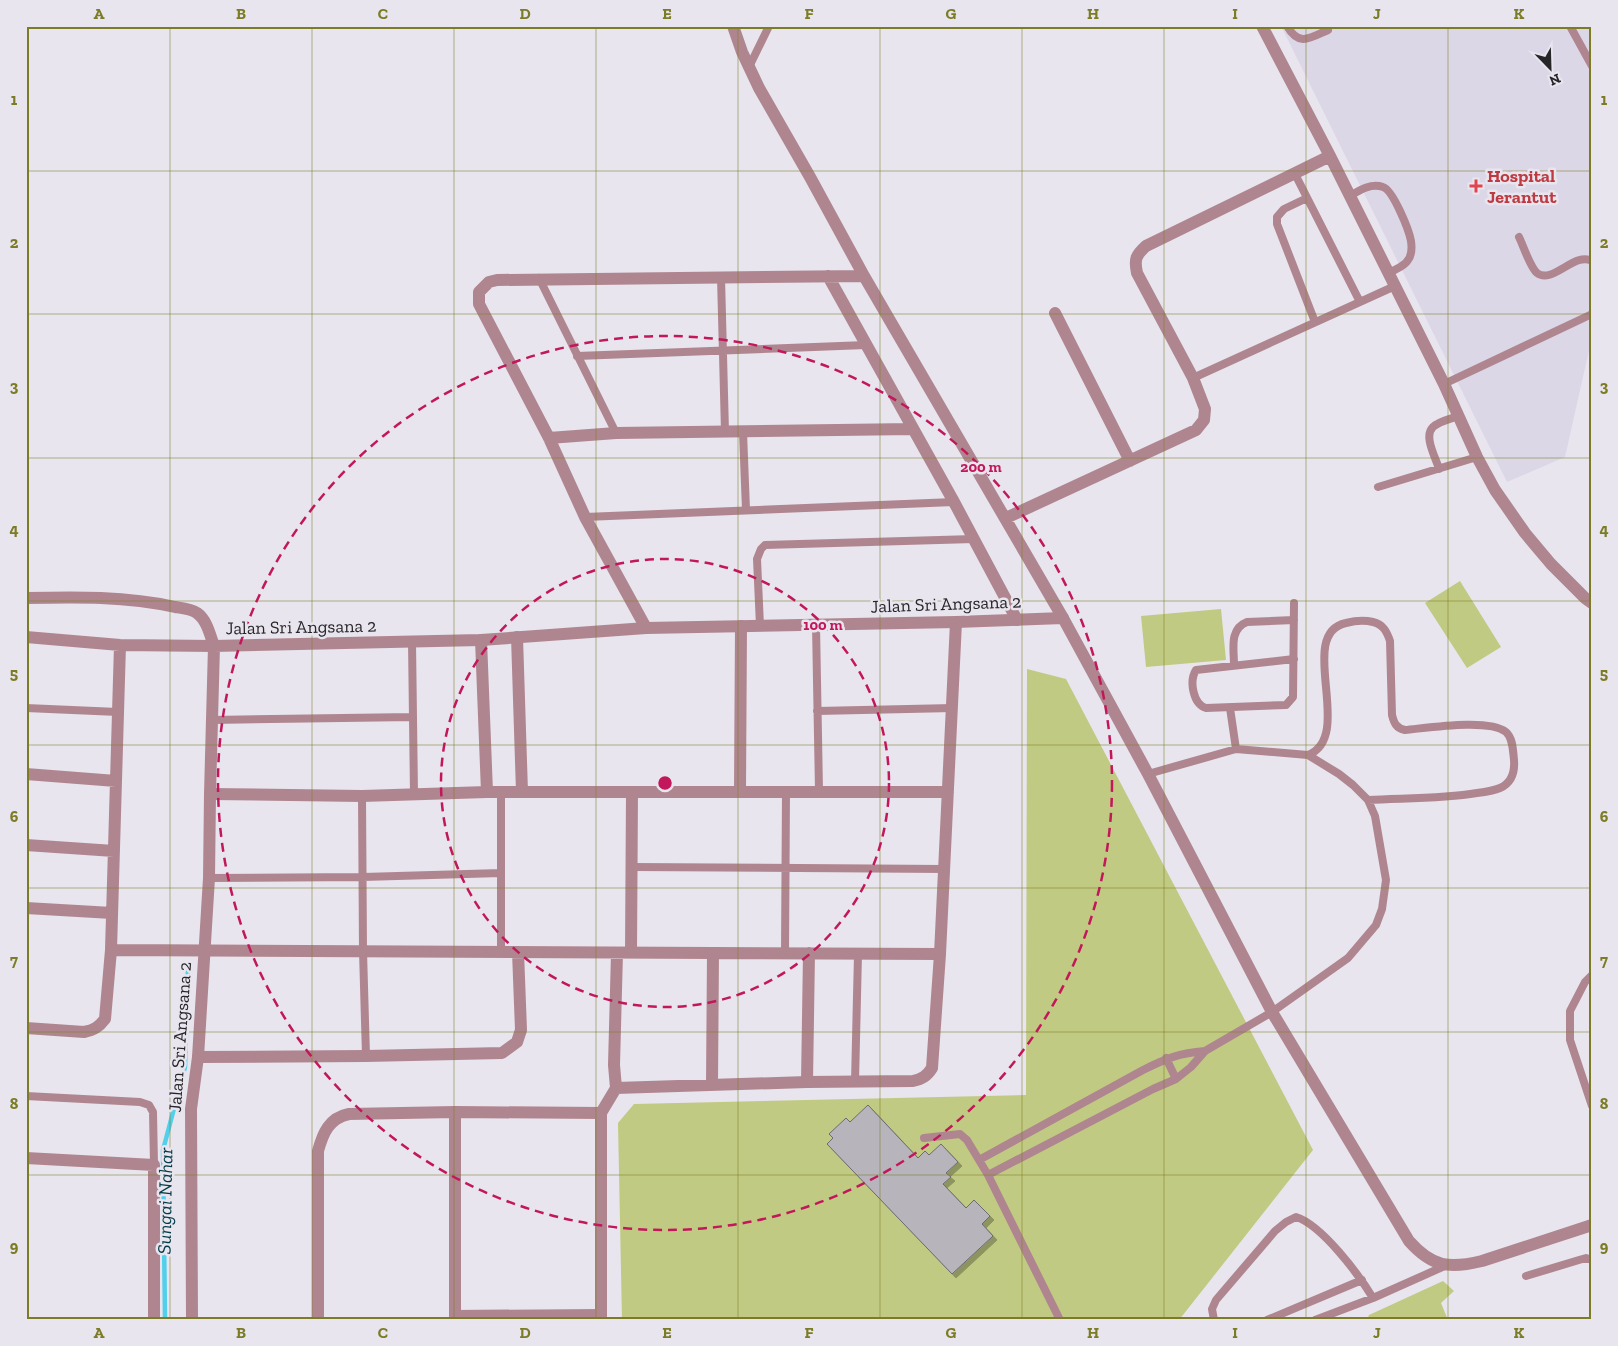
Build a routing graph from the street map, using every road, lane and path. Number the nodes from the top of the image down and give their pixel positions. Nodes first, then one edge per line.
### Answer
1 (733, 26) edge
2 (769, 26) edge
3 (1262, 26) edge
4 (1287, 26) edge
5 (1570, 26) edge
6 (1328, 30) dead end
7 (1592, 66) edge
8 (748, 67) junction
9 (1330, 156) junction
10 (1295, 174) junction
11 (1350, 196) junction
12 (1307, 198) junction
13 (1519, 237) dead end
14 (1592, 261) edge
15 (1389, 273) junction
16 (828, 276) junction
17 (864, 276) junction
18 (721, 277) junction
19 (539, 278) junction
20 (1395, 286) junction
21 (1360, 302) junction
22 (1055, 313) dead end
23 (1592, 314) edge
24 (1315, 322) junction
25 (866, 345) junction
26 (723, 352) junction
27 (577, 356) junction
28 (1193, 378) junction
29 (1444, 384) junction
30 (1458, 416) junction
31 (913, 429) junction
32 (725, 432) junction
33 (743, 432) junction
34 (616, 433) junction
35 (549, 438) junction
36 (1477, 457) junction
37 (1130, 461) junction
38 (1439, 468) junction
39 (1378, 487) dead end
40 (954, 502) junction
41 (746, 510) junction
42 (585, 517) junction
43 (1006, 518) junction
44 (974, 538) junction
45 (26, 598) edge
46 (1294, 602) dead end
47 (1592, 603) edge
48 (1063, 618) junction
49 (1017, 620) junction
50 (1294, 620) junction
51 (956, 622) junction
52 (816, 625) junction
53 (741, 626) junction
54 (760, 626) junction
55 (646, 628) junction
56 (26, 637) edge
57 (517, 638) junction
58 (481, 640) junction
59 (412, 642) junction
60 (120, 645) junction
61 (214, 646) junction
62 (1294, 659) junction
63 (1234, 665) junction
64 (26, 708) edge
65 (953, 708) junction
66 (1230, 708) junction
67 (817, 711) junction
68 (118, 712) junction
69 (413, 717) junction
70 (212, 720) junction
71 (1236, 749) junction
72 (1308, 755) junction
73 (26, 774) edge
74 (1148, 774) junction
75 (116, 781) junction
76 (740, 791) junction
77 (786, 791) junction
78 (819, 791) junction
79 (487, 792) junction
80 (501, 792) junction
81 (522, 792) junction
82 (632, 792) junction
83 (948, 792) junction
84 (210, 794) junction
85 (414, 794) junction
86 (362, 796) junction
87 (1368, 800) junction
88 (26, 845) edge
89 (114, 851) junction
90 (632, 867) junction
91 (786, 868) junction
92 (945, 869) junction
93 (500, 873) junction
94 (363, 877) junction
95 (209, 878) junction
96 (26, 908) edge
97 (112, 913) junction
98 (111, 950) junction
99 (205, 950) junction
100 (363, 951) junction
101 (501, 952) junction
102 (518, 952) junction
103 (618, 953) junction
104 (631, 953) junction
105 (713, 953) junction
106 (785, 953) junction
107 (808, 954) junction
108 (858, 954) junction
109 (940, 954) junction
110 (1592, 975) edge
111 (1272, 1012) junction
112 (26, 1028) edge
113 (1204, 1051) junction
114 (366, 1056) junction
115 (198, 1057) junction
116 (1166, 1058) junction
117 (1176, 1079) junction
118 (807, 1082) junction
119 (855, 1082) junction
120 (712, 1084) junction
121 (616, 1088) junction
122 (26, 1096) edge
123 (1592, 1106) edge
124 (455, 1112) junction
125 (601, 1113) junction
126 (924, 1138) dead end
127 (26, 1158) edge
128 (979, 1160) junction
129 (154, 1165) junction
130 (988, 1175) junction
131 (1592, 1225) edge
132 (1592, 1260) edge
133 (1447, 1265) junction
134 (1526, 1276) dead end
135 (1362, 1280) junction
136 (1373, 1298) junction
137 (601, 1316) edge
138 (455, 1317) edge
139 (154, 1320) edge
140 (192, 1320) edge
141 (318, 1320) edge
142 (1060, 1320) edge
143 (1214, 1320) edge
144 (1267, 1320) edge
145 (1314, 1320) edge

1 - 8 street
2 - 8 lane
3 - 9 street
4 - 6 lane
5 - 7 lane
8 - 17 street
9 - 10 street
9 - 11 street
10 - 12 lane
10 - 28 street
11 - 15 street
11 - 15 lane
12 - 21 lane
12 - 24 lane
13 - 14 lane
15 - 20 street
16 - 17 street
16 - 18 street
16 - 25 street
17 - 43 street
18 - 19 street
18 - 26 lane
19 - 27 lane
19 - 35 street
20 - 21 lane
20 - 29 street
21 - 24 lane
22 - 37 street
23 - 29 lane
24 - 28 lane
25 - 26 lane
25 - 31 street
26 - 27 lane
26 - 32 lane
27 - 34 lane
28 - 37 street
29 - 30 street
30 - 36 street
30 - 38 lane
31 - 33 street
31 - 40 street
32 - 33 street
32 - 34 street
33 - 41 lane
34 - 35 street
35 - 42 street
36 - 38 lane
36 - 47 street
37 - 43 street
38 - 39 lane
40 - 41 lane
40 - 44 street
41 - 42 lane
42 - 55 street
43 - 48 street
44 - 49 street
44 - 54 lane
45 - 61 street
46 - 50 lane
48 - 49 street, Jalan Sri Angsana 2
48 - 74 street
49 - 51 street, Jalan Sri Angsana 2
50 - 62 lane
50 - 63 lane
51 - 52 street, Jalan Sri Angsana 2
51 - 65 street
52 - 54 street, Jalan Sri Angsana 2
52 - 67 lane
53 - 54 street, Jalan Sri Angsana 2
53 - 55 street, Jalan Sri Angsana 2
53 - 76 street
55 - 57 street, Jalan Sri Angsana 2
56 - 60 street
57 - 58 street, Jalan Sri Angsana 2
57 - 81 street
58 - 59 street, Jalan Sri Angsana 2
58 - 79 street
59 - 61 street, Jalan Sri Angsana 2
59 - 69 lane
60 - 61 street
60 - 68 street
61 - 70 street, Jalan Sri Angsana 2
62 - 63 lane
62 - 66 lane
63 - 66 lane
64 - 68 lane
65 - 67 lane
65 - 83 street
66 - 71 lane
67 - 78 lane
68 - 75 street
69 - 70 lane
69 - 85 lane
70 - 84 street, Jalan Sri Angsana 2
71 - 72 lane
71 - 74 lane
72 - 87 lane
72 - 87 lane
73 - 75 street
74 - 111 street
75 - 89 street
76 - 77 street
76 - 82 street
77 - 78 street
77 - 91 lane
78 - 83 street
79 - 80 street
79 - 85 street
80 - 81 street
80 - 93 lane
81 - 82 street
82 - 90 street
83 - 92 street
84 - 86 street
84 - 95 street, Jalan Sri Angsana 2
85 - 86 street
86 - 94 lane
87 - 111 lane
88 - 89 street
89 - 97 street
90 - 91 lane
90 - 104 street
91 - 92 lane
91 - 106 lane
92 - 109 street
93 - 94 lane
93 - 101 lane
94 - 95 lane
94 - 100 lane
95 - 99 street, Jalan Sri Angsana 2
96 - 97 street
97 - 98 street
98 - 99 street
98 - 112 street
99 - 100 street
99 - 115 street, Jalan Sri Angsana 2
100 - 101 street
100 - 114 lane
101 - 102 street
102 - 103 street
102 - 114 street
103 - 104 street
103 - 121 street
104 - 105 street
105 - 106 street
105 - 120 street
106 - 107 street
107 - 108 street
107 - 118 street
108 - 109 street
108 - 119 lane
109 - 119 street
110 - 123 lane
111 - 113 lane
111 - 133 street
113 - 116 lane
113 - 117 lane
114 - 115 street
115 - 140 street, Jalan Sri Angsana 2
116 - 117 lane
116 - 128 lane
117 - 130 lane
118 - 119 street
118 - 120 street
120 - 121 street
121 - 125 street
122 - 129 lane
124 - 125 street
124 - 138 street
124 - 141 street
125 - 137 street
126 - 128 lane
127 - 129 street
128 - 130 lane
129 - 139 street
130 - 142 lane
131 - 133 street
132 - 134 lane
133 - 136 lane
135 - 136 lane
135 - 143 lane
135 - 144 lane
136 - 145 lane
137 - 138 lane

